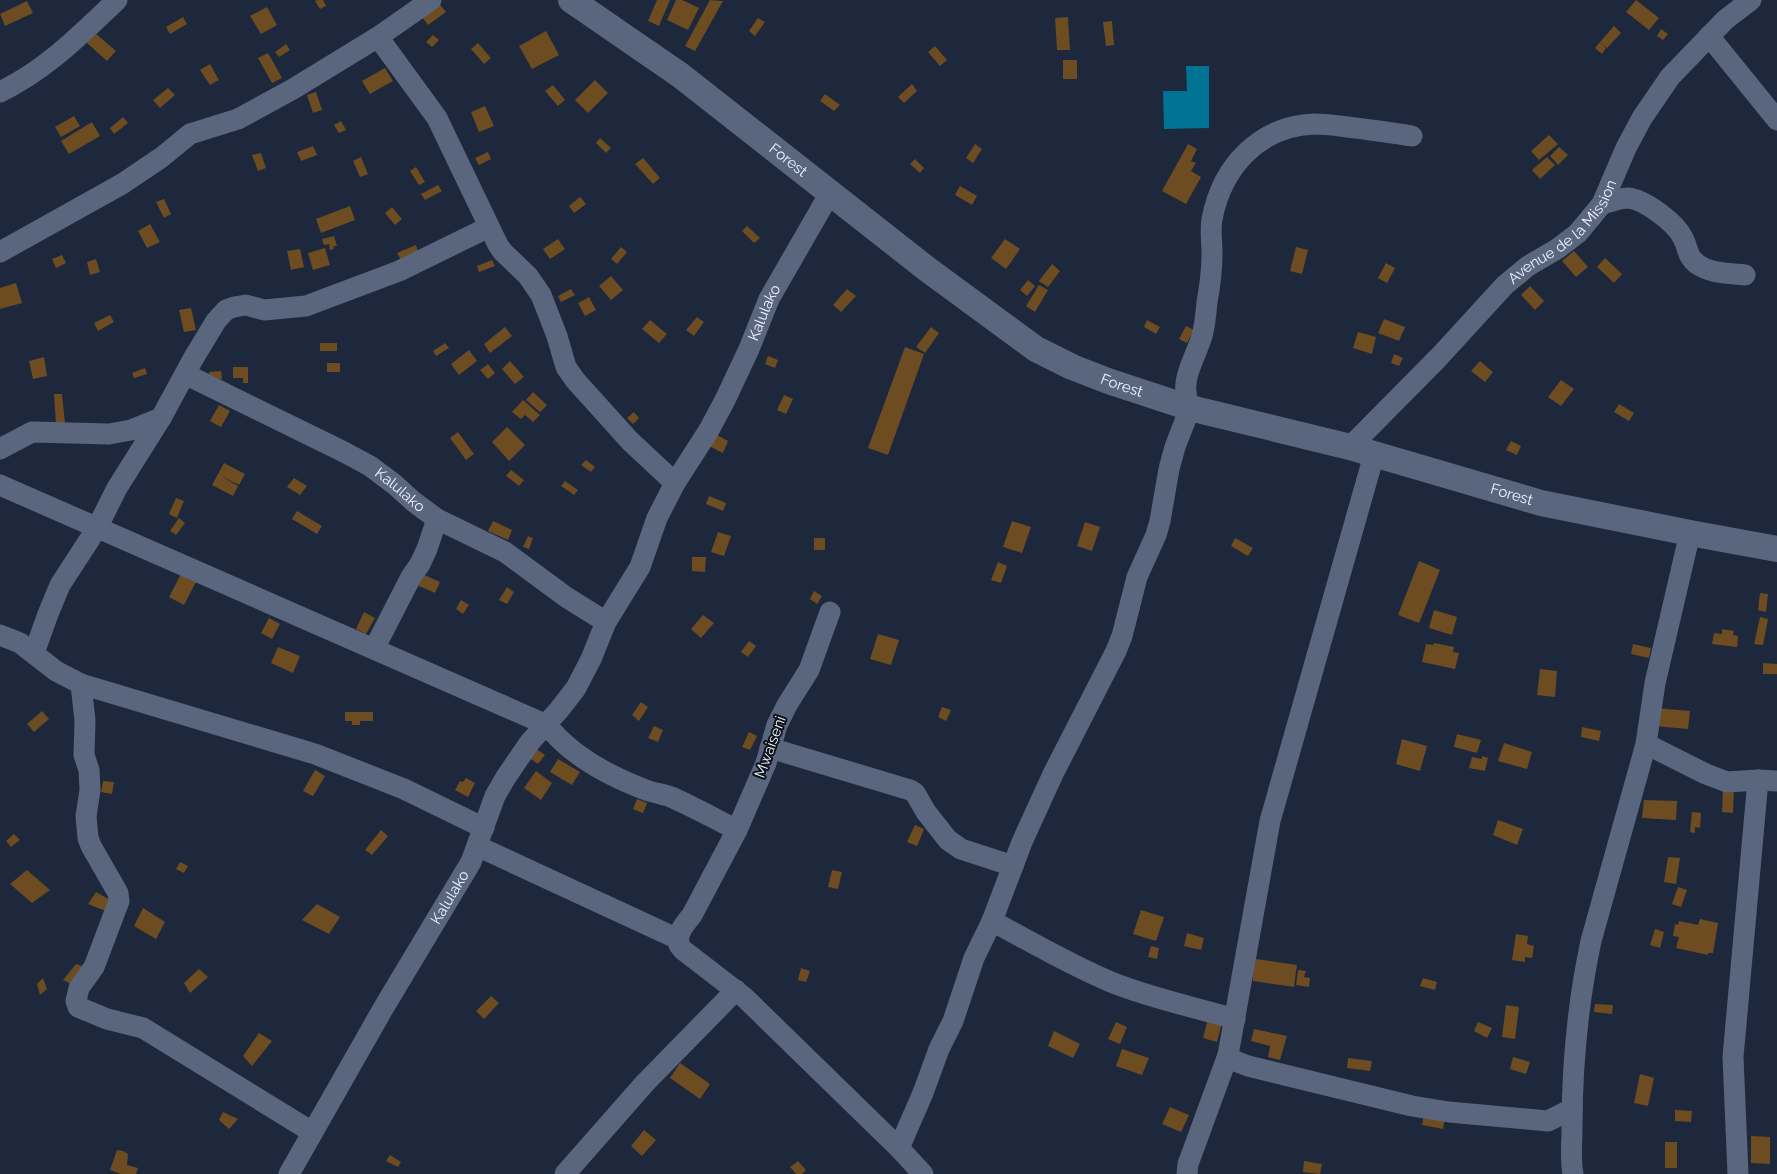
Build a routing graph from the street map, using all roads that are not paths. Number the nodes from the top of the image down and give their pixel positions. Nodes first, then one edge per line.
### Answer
1 (117, 0) edge
2 (431, 0) edge
3 (571, 0) edge
4 (1751, 0) edge
5 (1709, 36) junction
6 (378, 37) junction
7 (0, 92) edge
8 (1777, 120) edge
9 (1412, 136) dead end
10 (830, 193) junction
11 (1602, 204) junction
12 (489, 227) junction
13 (0, 252) edge
14 (1745, 275) dead end
15 (185, 374) junction
16 (1190, 408) junction
17 (161, 418) junction
18 (1350, 447) junction
19 (0, 449) edge
20 (1374, 455) junction
21 (675, 483) junction
22 (0, 485) edge
23 (437, 519) junction
24 (97, 528) junction
25 (1690, 534) junction
26 (1777, 549) edge
27 (830, 612) dead end
28 (606, 622) junction
29 (0, 635) edge
30 (374, 648) junction
31 (34, 653) junction
32 (81, 684) junction
33 (547, 724) junction
34 (1646, 744) junction
35 (770, 748) junction
36 (1768, 780) edge
37 (737, 830) junction
38 (480, 837) junction
39 (1014, 866) junction
40 (992, 921) junction
41 (678, 939) junction
42 (736, 990) junction
43 (1235, 1019) junction
44 (1228, 1055) junction
45 (1572, 1109) junction
46 (1548, 1121) junction
47 (312, 1132) junction
48 (899, 1148) junction
49 (1571, 1150) junction
50 (289, 1174) edge
51 (565, 1174) edge
52 (922, 1174) edge
53 (1187, 1174) edge
54 (1573, 1174) edge
55 (1738, 1174) edge

1 - 7 street
2 - 6 street
3 - 10 street, Forest
4 - 5 street, Avenue de la Mission
5 - 8 street
5 - 11 street, Avenue de la Mission
6 - 12 street
6 - 13 street
9 - 16 street
10 - 16 street, Forest
10 - 21 street, Kalulako
11 - 14 street
11 - 18 street, Avenue de la Mission
12 - 15 street
12 - 21 street
15 - 17 street
15 - 23 street, Kalulako
16 - 18 street, Forest
16 - 39 street
17 - 19 street
17 - 24 street
18 - 20 street, Forest
20 - 25 street, Forest
20 - 43 street
21 - 28 street, Kalulako
22 - 24 street
23 - 28 street, Kalulako
23 - 30 street
24 - 30 street
24 - 31 street
25 - 26 street, Forest
25 - 34 street
27 - 35 street, Mwaiseni
28 - 33 street, Kalulako
29 - 31 street
30 - 33 street
31 - 32 street
32 - 38 street
32 - 47 street
33 - 37 street
33 - 38 street, Kalulako
34 - 36 street
34 - 45 street
35 - 37 street, Mwaiseni
35 - 39 street
36 - 55 street
37 - 41 street, Mwaiseni
38 - 41 street
38 - 47 street, Kalulako
39 - 40 street
40 - 43 street
40 - 48 street
41 - 42 street
42 - 48 street
42 - 51 street
43 - 44 street
44 - 46 street
44 - 53 street
45 - 46 street
45 - 49 street
46 - 49 street
47 - 50 street, Kalulako
48 - 52 street
49 - 54 street

